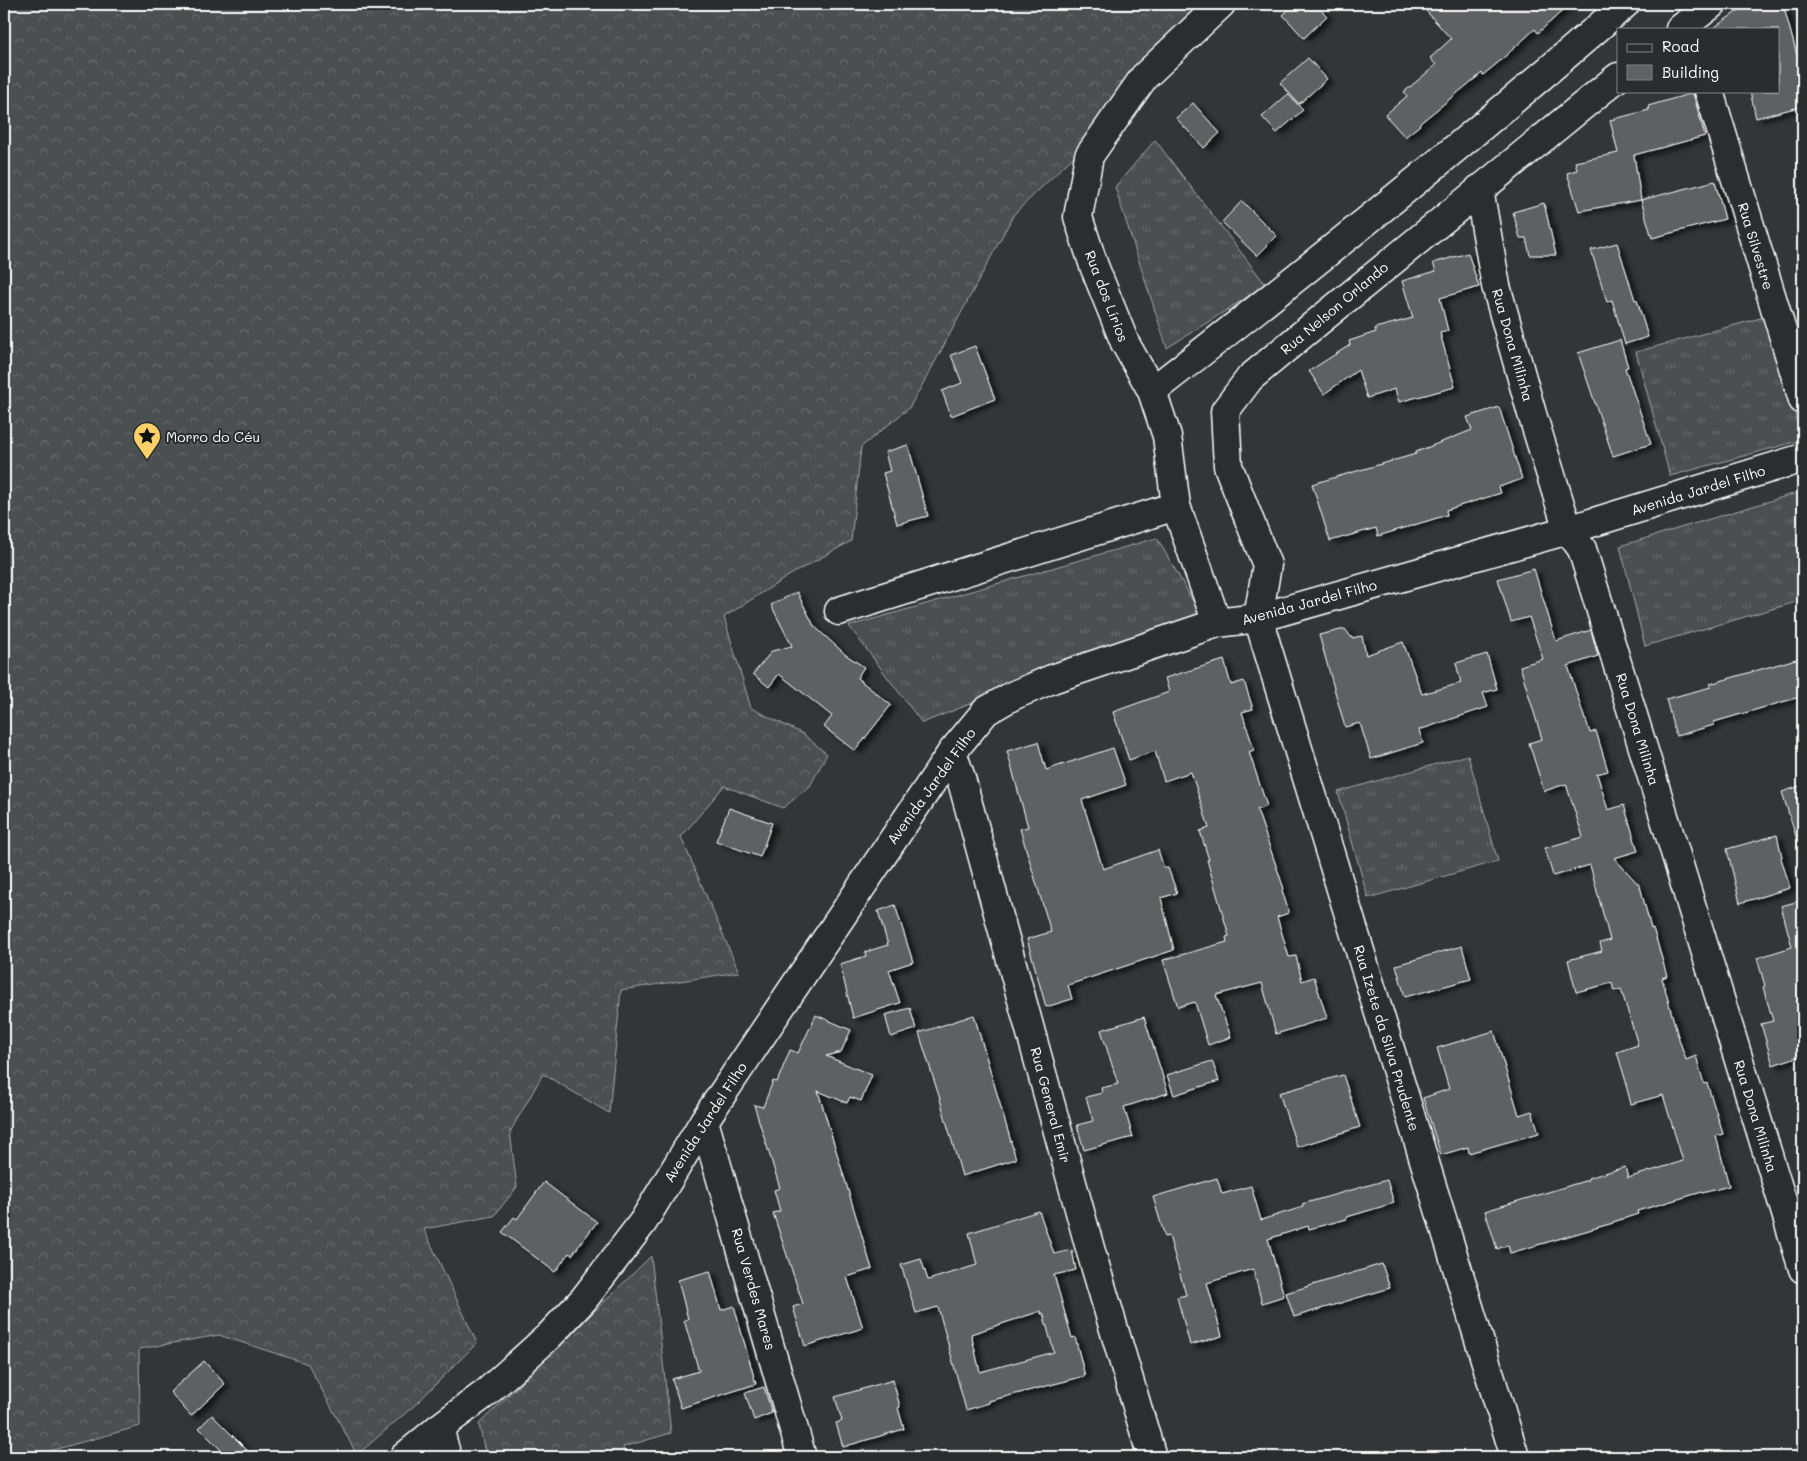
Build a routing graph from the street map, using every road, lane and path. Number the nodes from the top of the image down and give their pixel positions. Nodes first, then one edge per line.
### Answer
1 (1221, 4) edge
2 (1626, 4) edge
3 (1712, 4) edge
4 (1685, 21) edge
5 (1617, 78) edge
6 (1709, 92) edge
7 (1479, 189) junction
8 (1152, 391) junction
9 (1803, 400) edge
10 (1803, 458) edge
11 (1176, 506) junction
12 (1568, 530) junction
13 (839, 611) dead end
14 (1258, 618) junction
15 (1217, 623) junction
16 (952, 752) junction
17 (704, 1121) junction
18 (1803, 1269) edge
19 (439, 1428) junction
20 (404, 1457) edge
21 (447, 1457) edge
22 (802, 1457) edge
23 (1152, 1457) edge
24 (1515, 1457) edge

1 - 8 street, Rua dos Lírios
2 - 8 street
3 - 4 street
5 - 7 street, Rua Nelson Orlando
6 - 9 street, Rua Silvestre
7 - 12 street, Rua Dona Milinha
7 - 14 street, Rua Nelson Orlando
8 - 11 street, Rua dos Lírios
10 - 12 street, Avenida Jardel Filho
11 - 13 street
11 - 15 street, Rua dos Lírios
12 - 14 street, Avenida Jardel Filho
12 - 18 street, Rua Dona Milinha
14 - 15 street, Avenida Jardel Filho
14 - 24 street, Rua Izete da Silva Prudente
15 - 16 street, Avenida Jardel Filho
16 - 17 street, Avenida Jardel Filho
16 - 23 street, Rua General Emir
17 - 19 street, Avenida Jardel Filho
17 - 22 street, Rua Verdes Mares
19 - 20 street, Avenida Jardel Filho
19 - 21 street

